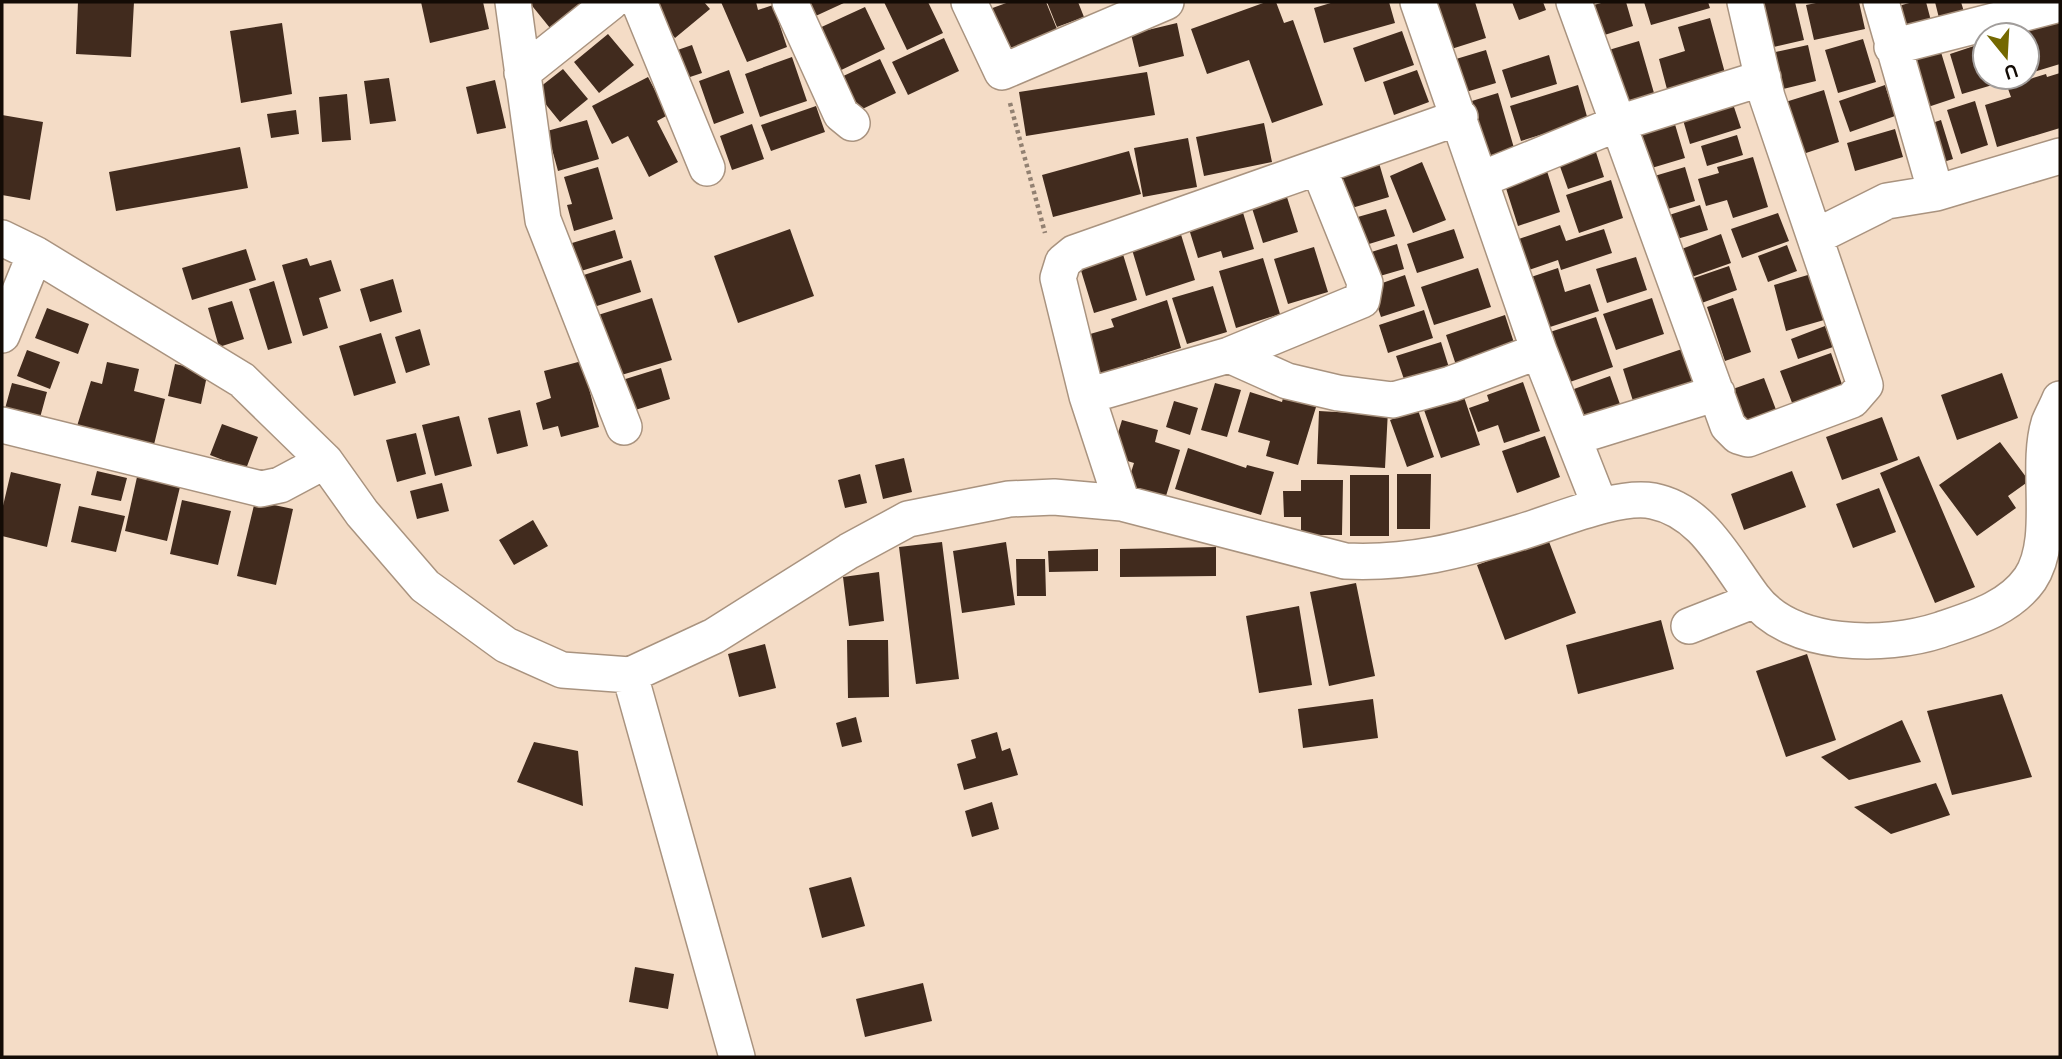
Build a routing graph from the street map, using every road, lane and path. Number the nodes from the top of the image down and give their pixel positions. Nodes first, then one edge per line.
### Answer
1 (513, 2) edge
2 (611, 2) edge
3 (639, 2) edge
4 (790, 2) edge
5 (970, 2) edge
6 (1166, 2) edge
7 (1418, 2) edge
8 (1574, 2) edge
9 (1745, 2) edge
10 (1881, 2) edge
11 (2060, 4) edge
12 (1892, 47) junction
13 (1002, 72) junction
14 (522, 74) junction
15 (1763, 78) junction
16 (1460, 117) junction
17 (852, 123) dead end
18 (1619, 123) junction
19 (2060, 156) edge
20 (707, 168) dead end
21 (1319, 169) junction
22 (1482, 179) junction
23 (1936, 193) junction
24 (1815, 237) junction
25 (2, 238) edge
26 (34, 254) junction
27 (1058, 278) junction
28 (2, 335) edge
29 (1539, 351) junction
30 (1229, 355) junction
31 (1717, 393) junction
32 (1087, 396) junction
33 (2060, 399) edge
34 (2, 425) edge
35 (624, 427) dead end
36 (1575, 438) junction
37 (325, 461) junction
38 (1122, 503) junction
39 (1600, 506) junction
40 (1755, 600) junction
41 (1689, 626) dead end
42 (630, 675) junction
43 (737, 1057) edge

1 - 14 street
2 - 14 street
3 - 20 street
4 - 17 street
5 - 13 street
6 - 13 street
7 - 16 street
8 - 18 street
9 - 15 street
10 - 12 street
11 - 12 street
12 - 23 street
13 - 27 path
14 - 35 street
15 - 18 street
15 - 24 street
16 - 21 street
16 - 22 street
18 - 22 street
18 - 31 street
19 - 23 street
21 - 27 street
21 - 30 street
22 - 29 street
23 - 24 street
24 - 31 street
25 - 26 street
26 - 28 street
26 - 37 street
27 - 32 street
29 - 30 street
29 - 36 street
30 - 32 street
31 - 36 street
32 - 38 street
33 - 40 street
34 - 37 street
36 - 39 street
37 - 42 street
38 - 39 street
38 - 42 street
39 - 40 street
40 - 41 street
42 - 43 street

